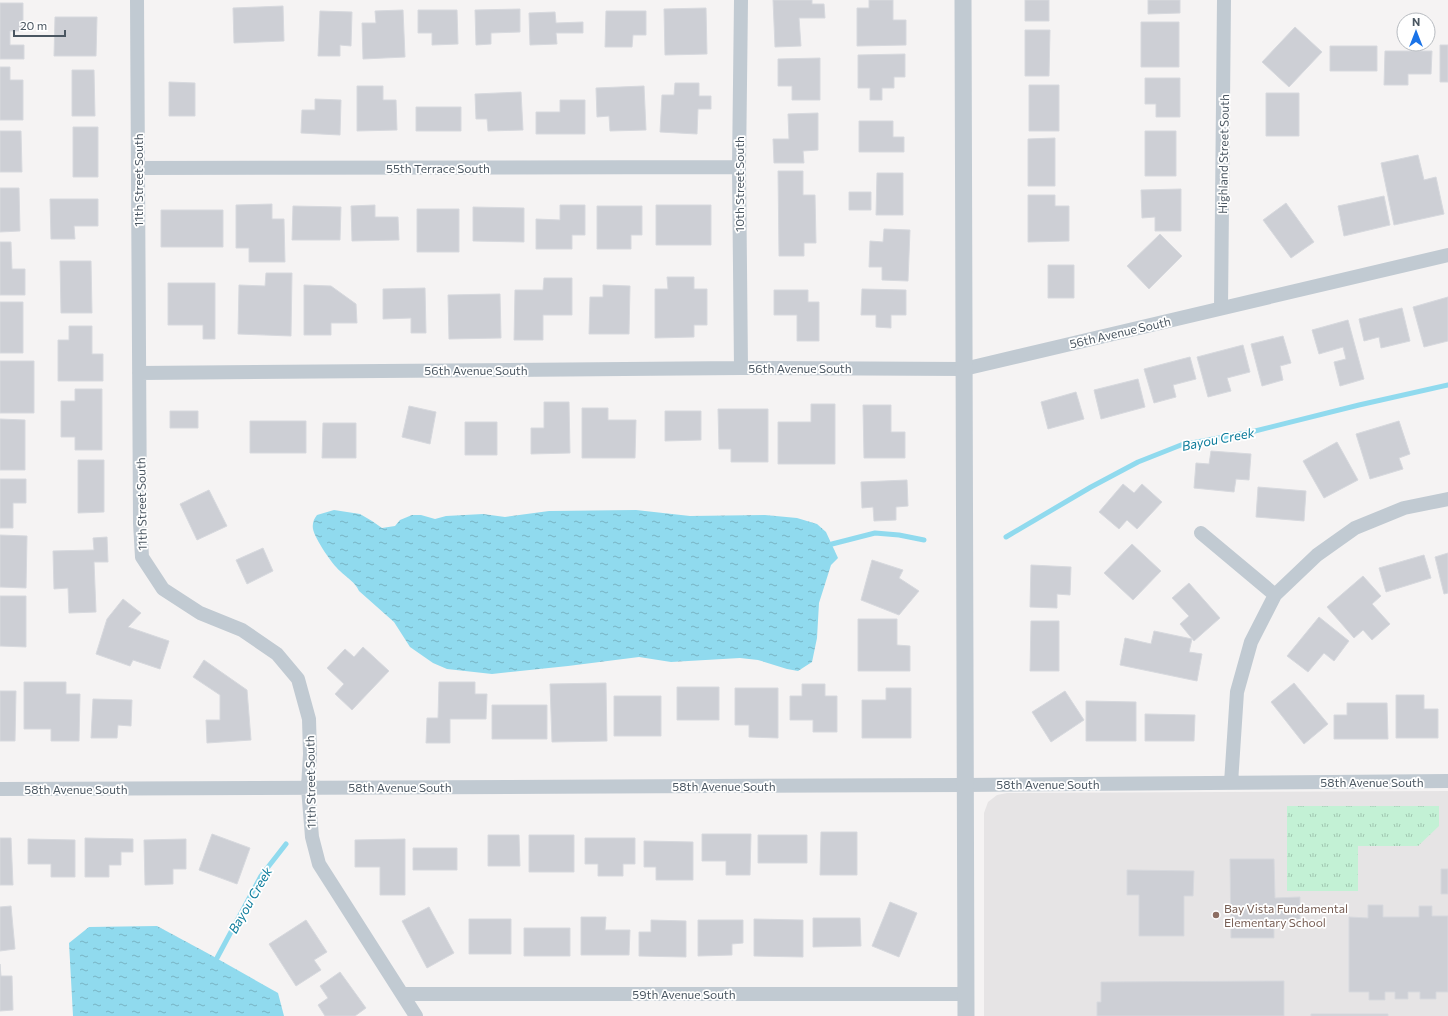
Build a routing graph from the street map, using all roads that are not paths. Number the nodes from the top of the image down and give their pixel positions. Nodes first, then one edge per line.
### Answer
1 (137, 0) edge
2 (741, 0) edge
3 (963, 0) edge
4 (1224, 0) edge
5 (138, 168) junction
6 (739, 168) junction
7 (1448, 255) edge
8 (1221, 308) junction
9 (740, 368) junction
10 (964, 369) junction
11 (139, 372) junction
12 (1448, 499) edge
13 (1201, 533) dead end
14 (1275, 595) junction
15 (1448, 781) edge
16 (1231, 783) junction
17 (966, 785) junction
18 (308, 788) junction
19 (0, 789) edge
20 (403, 994) junction
21 (966, 994) junction
22 (416, 1016) edge
23 (966, 1016) edge

1 - 5 street, 11th Street South
2 - 6 street, 10th Street South
3 - 10 street
4 - 8 street, Highland Street South
5 - 6 street, 55th Terrace South
5 - 11 street, 11th Street South
6 - 9 street, 10th Street South
7 - 8 street, 56th Avenue South
8 - 10 street, 56th Avenue South
9 - 10 street, 56th Avenue South
9 - 11 street, 56th Avenue South
10 - 17 street
11 - 18 street, 11th Street South
12 - 14 street
13 - 14 street
14 - 16 street
15 - 16 street, 58th Avenue South
16 - 17 street, 58th Avenue South
17 - 18 street, 58th Avenue South
17 - 21 street
18 - 19 street, 58th Avenue South
18 - 20 street, 11th Street South
20 - 21 street, 59th Avenue South
20 - 22 street, 11th Street South
21 - 23 street

